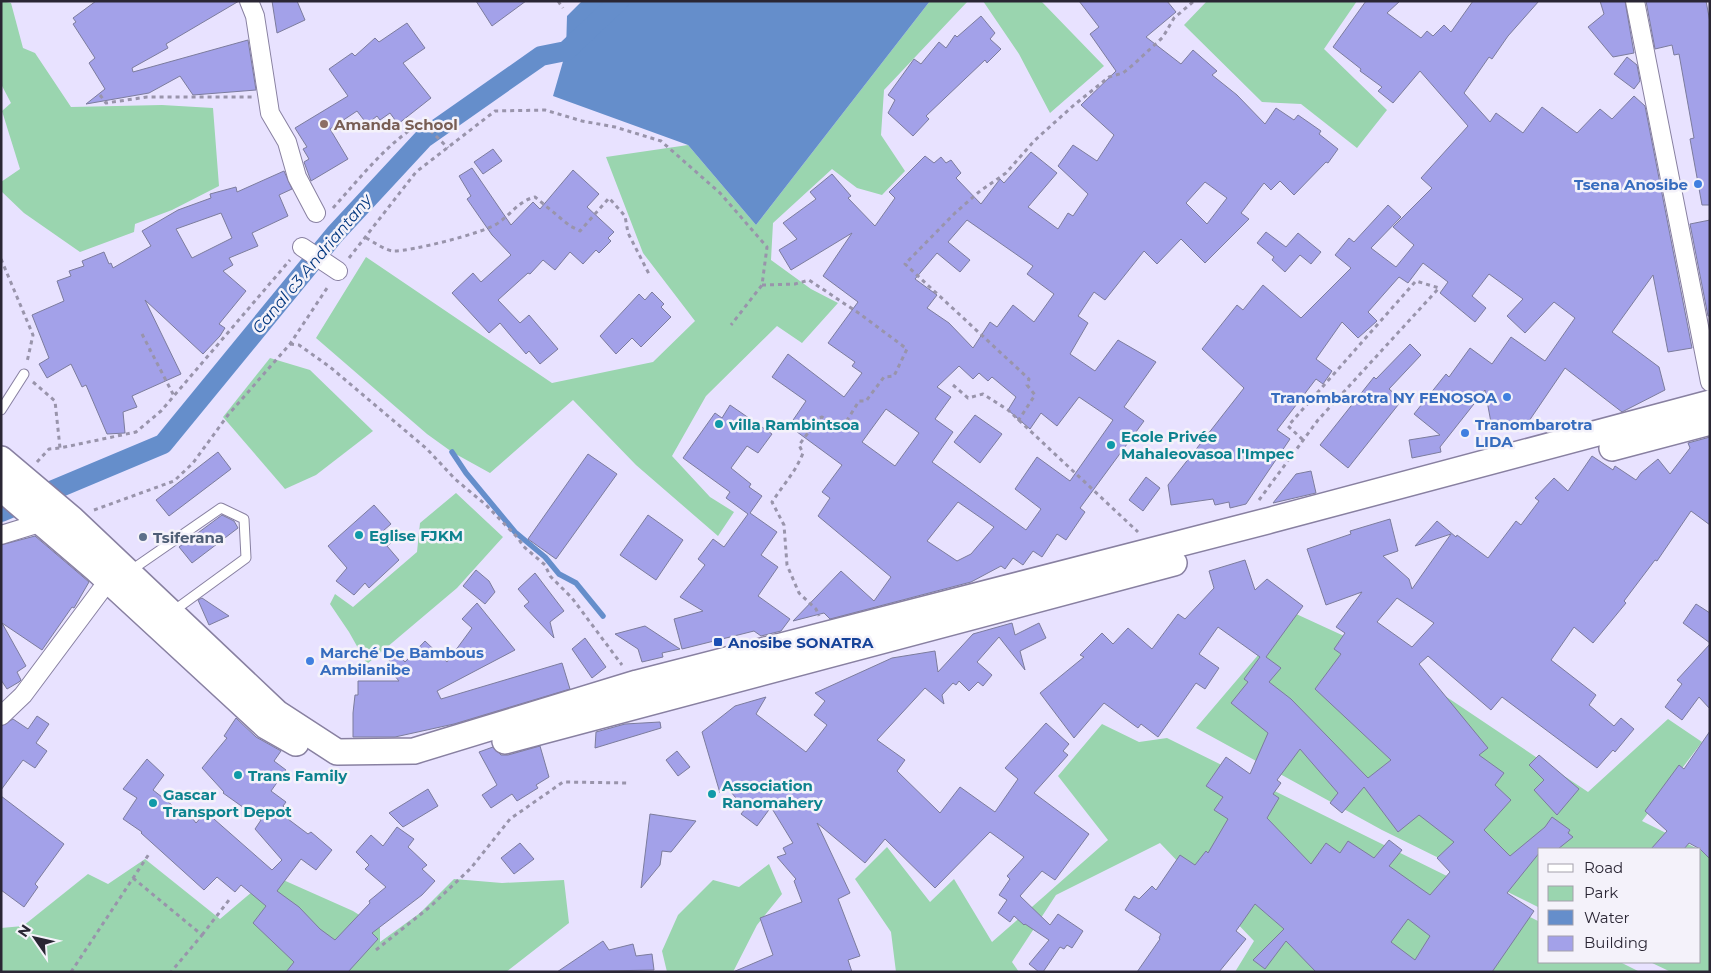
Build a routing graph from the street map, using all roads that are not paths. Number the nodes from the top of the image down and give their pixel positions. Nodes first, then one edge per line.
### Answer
1 (249, 1) edge
2 (1634, 1) edge
3 (322, 213) road end
4 (302, 247) road end
5 (338, 271) road end
6 (24, 374) road end
7 (1710, 382) edge
8 (1710, 403) edge
9 (1, 410) edge
10 (1710, 422) edge
11 (1, 460) edge
12 (18, 484) edge
13 (37, 520) junction
14 (1, 535) edge
15 (118, 576) junction
16 (172, 612) junction
17 (1, 716) edge

1 - 3 street
2 - 7 street
4 - 5 street
6 - 9 lane
8 - 16 street
10 - 15 street
11 - 12 street
12 - 13 street
12 - 15 street
13 - 14 street
13 - 15 street
15 - 16 street
15 - 16 lane
15 - 17 street

